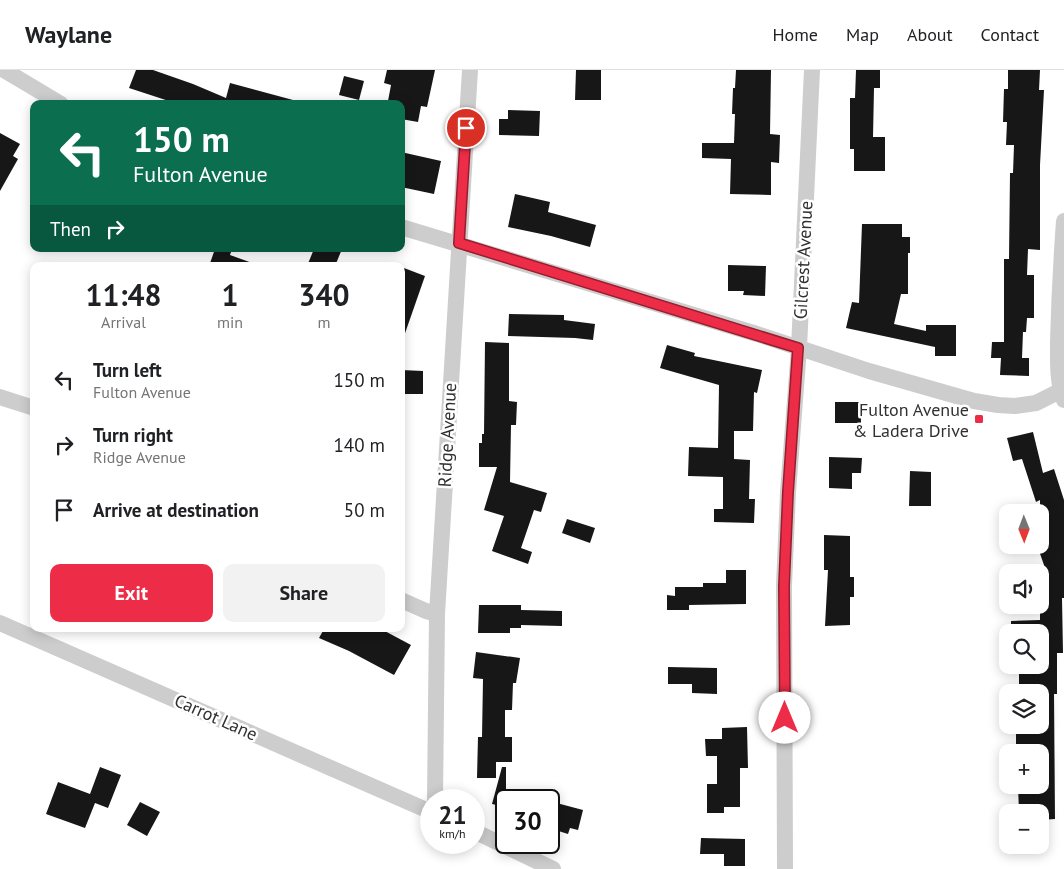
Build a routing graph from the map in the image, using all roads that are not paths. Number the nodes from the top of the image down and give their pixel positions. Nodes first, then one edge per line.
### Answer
1 (4, 70) edge
2 (470, 70) edge
3 (812, 70) edge
4 (54, 100) edge
5 (1064, 222) edge
6 (405, 228) edge
7 (459, 243) junction
8 (798, 348) junction
9 (1063, 393) edge
10 (0, 398) edge
11 (30, 407) edge
12 (405, 602) edge
13 (437, 614) junction
14 (0, 623) edge
15 (435, 789) edge
16 (420, 807) edge
17 (485, 837) edge
18 (553, 869) edge
19 (785, 869) edge

1 - 4 street
2 - 7 street, Ridge Avenue
3 - 8 street, Gilcrest Avenue
5 - 9 street
6 - 7 street
7 - 8 street
7 - 13 street, Ridge Avenue
8 - 9 street
8 - 19 street, Gilcrest Avenue
10 - 11 street
12 - 13 street
13 - 15 street, Ridge Avenue
14 - 16 street, Carrot Lane
17 - 18 street

